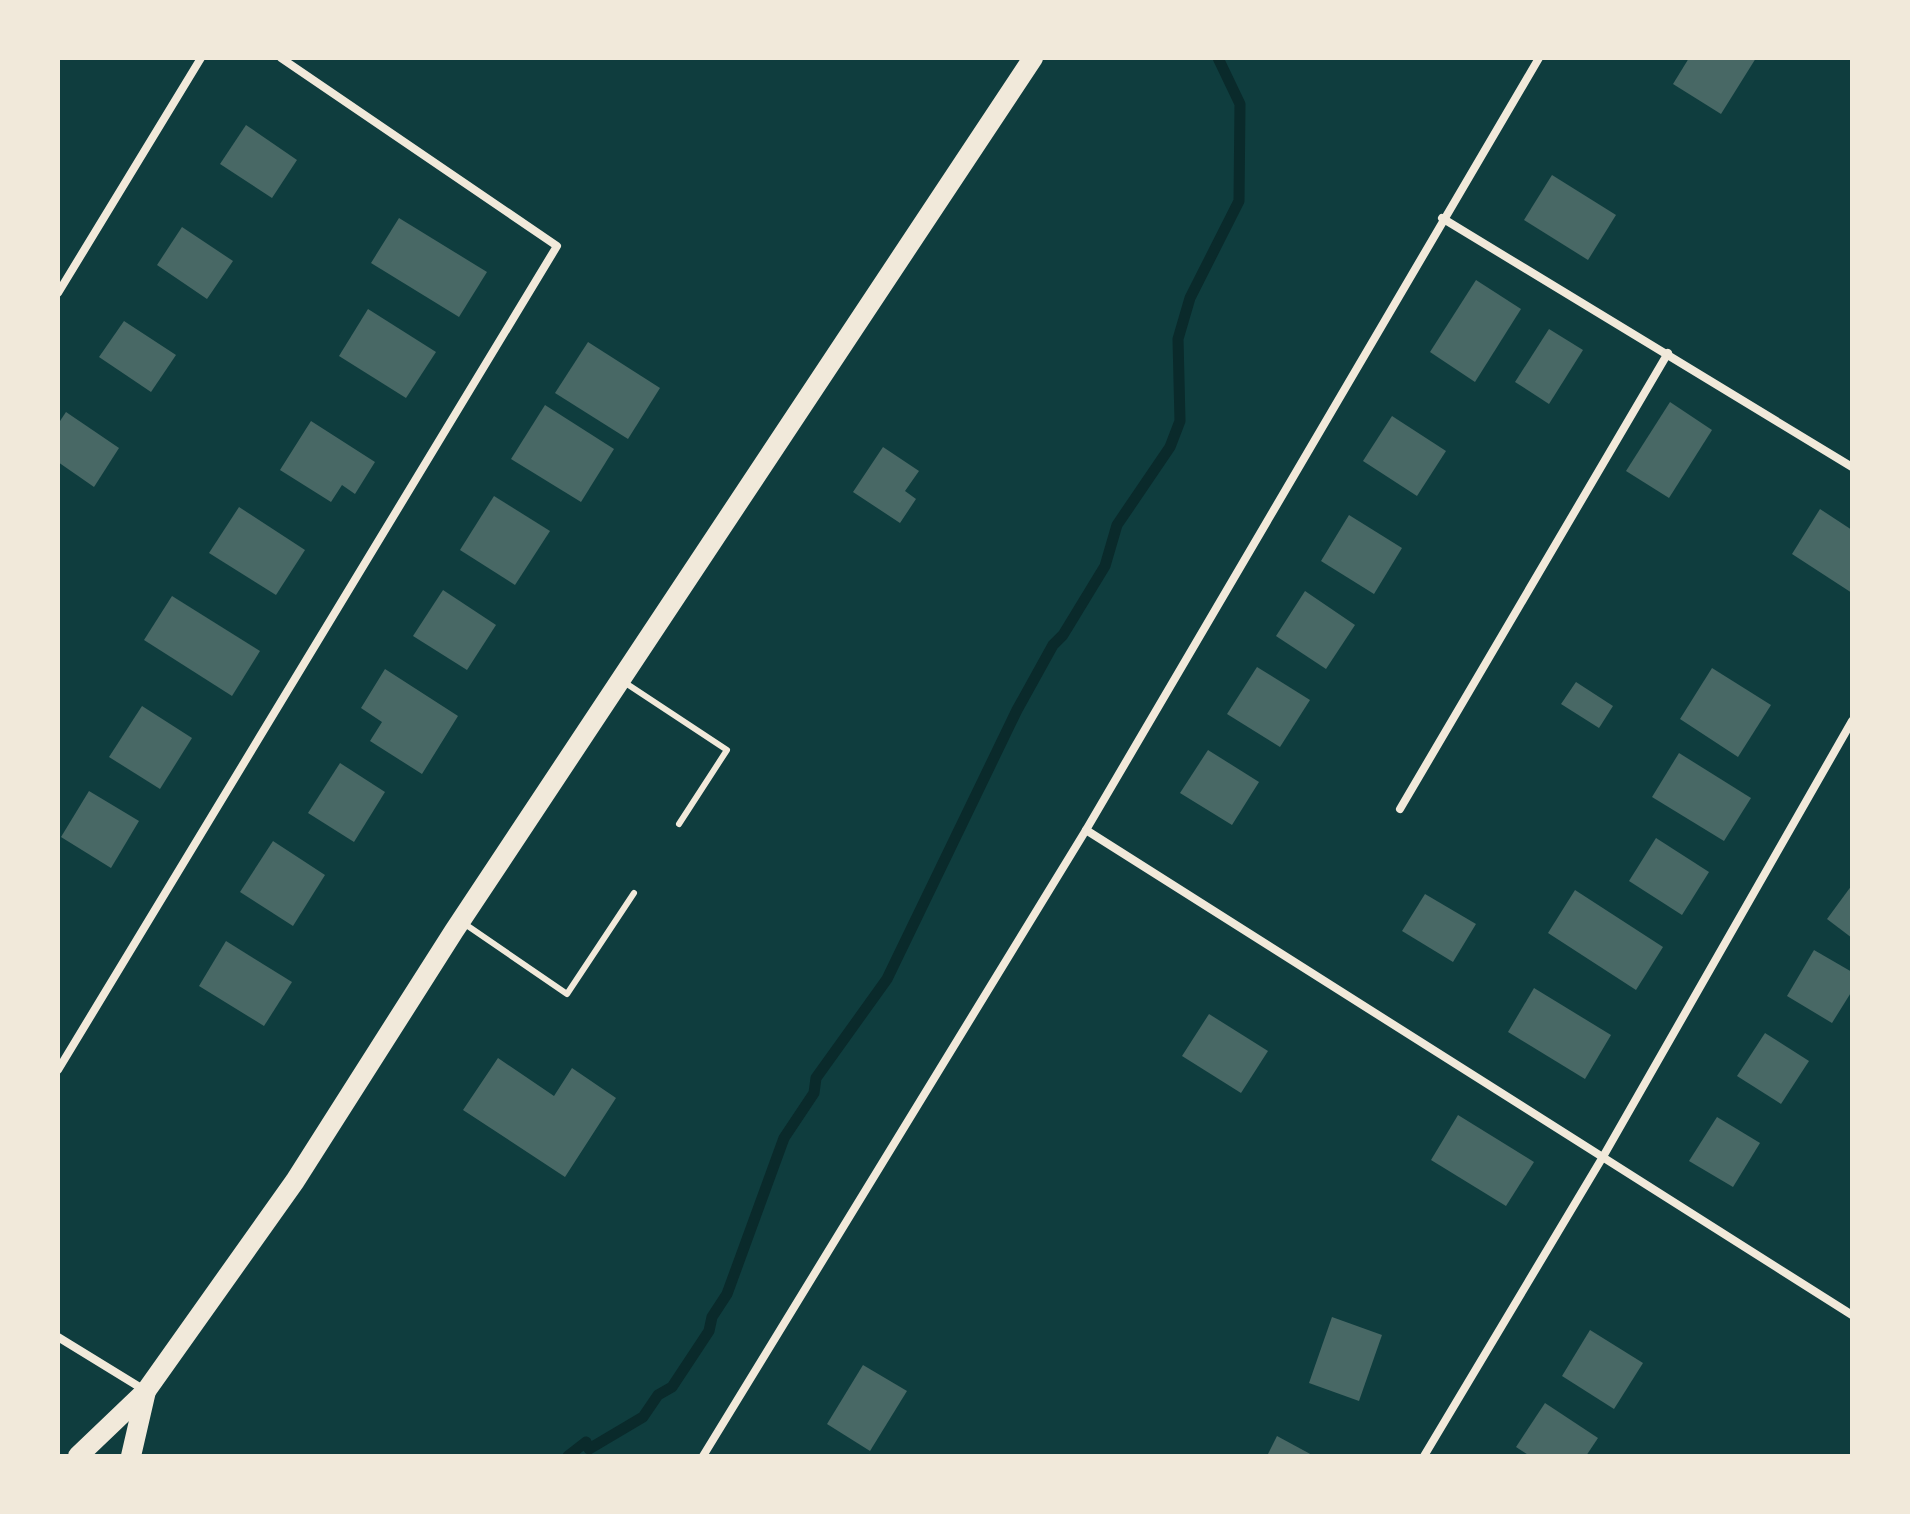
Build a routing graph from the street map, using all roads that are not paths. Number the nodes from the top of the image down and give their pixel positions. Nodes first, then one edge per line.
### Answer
1 (201, 58) edge
2 (281, 58) edge
3 (1033, 58) edge
4 (1539, 58) edge
5 (1442, 218) junction
6 (58, 293) edge
7 (1668, 353) junction
8 (1852, 467) edge
9 (621, 680) junction
10 (1852, 721) edge
11 (1400, 809) dead end
12 (679, 824) dead end
13 (1086, 830) junction
14 (634, 893) dead end
15 (460, 921) junction
16 (58, 1070) edge
17 (1604, 1155) junction
18 (1852, 1315) edge
19 (58, 1337) edge
20 (146, 1391) junction
21 (78, 1456) edge
22 (131, 1456) edge
23 (703, 1456) edge
24 (1424, 1456) edge

1 - 6 street
2 - 16 street
3 - 9 main road
4 - 5 street
5 - 7 street
5 - 13 street
7 - 8 street
7 - 11 street
9 - 12 lane
9 - 15 main road
10 - 17 street
13 - 17 street
13 - 23 street
14 - 15 lane
15 - 20 main road
17 - 18 street
17 - 24 street
19 - 20 street
20 - 21 main road
20 - 22 main road

